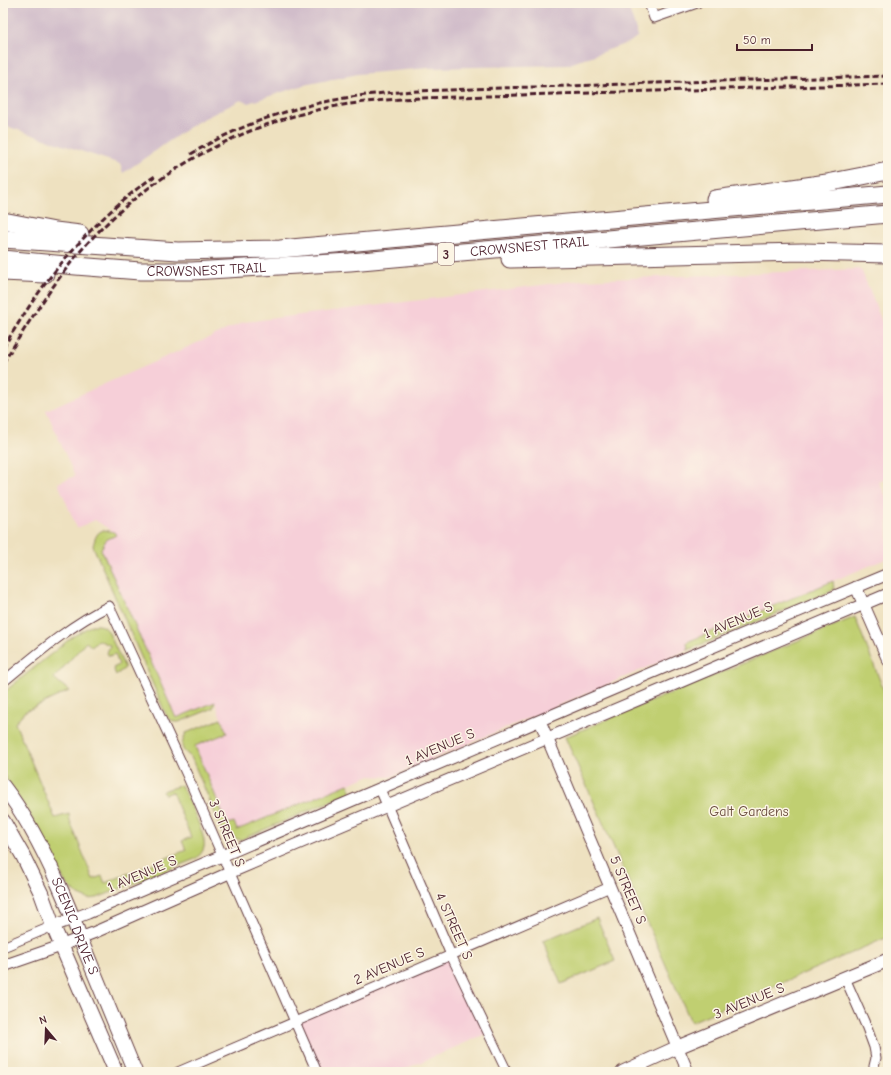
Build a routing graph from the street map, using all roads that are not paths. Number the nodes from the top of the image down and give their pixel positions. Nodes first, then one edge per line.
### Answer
1 (649, 3) edge
2 (698, 3) edge
3 (888, 171) edge
4 (888, 194) edge
5 (888, 214) edge
6 (3, 221) edge
7 (465, 233) junction
8 (3, 239) edge
9 (280, 249) junction
10 (888, 254) edge
11 (3, 259) edge
12 (350, 262) junction
13 (3, 272) edge
14 (888, 574) edge
15 (856, 587) junction
16 (888, 594) edge
17 (864, 604) junction
18 (888, 660) edge
19 (3, 682) edge
20 (540, 721) junction
21 (548, 738) junction
22 (3, 786) edge
23 (380, 789) junction
24 (387, 806) junction
25 (3, 821) edge
26 (222, 856) junction
27 (229, 873) junction
28 (610, 887) junction
29 (74, 919) junction
30 (53, 926) junction
31 (80, 938) junction
32 (62, 945) junction
33 (3, 946) edge
34 (451, 955) junction
35 (888, 960) edge
36 (3, 966) edge
37 (845, 978) junction
38 (295, 1022) junction
39 (678, 1047) junction
40 (116, 1072) edge
41 (135, 1072) edge
42 (178, 1072) edge
43 (317, 1072) edge
44 (506, 1072) edge
45 (623, 1072) edge
46 (688, 1072) edge
47 (874, 1072) edge

1 - 2 street
3 - 7 highway
4 - 7 highway, CROWSNEST TRAIL / 3
5 - 12 highway, CROWSNEST TRAIL / 3
6 - 9 highway
7 - 9 highway, CROWSNEST TRAIL / 3
8 - 9 highway, CROWSNEST TRAIL / 3
10 - 12 highway
11 - 12 highway, CROWSNEST TRAIL / 3
12 - 13 highway
14 - 15 street, 1 AVENUE S
15 - 17 street
15 - 20 street, 1 AVENUE S
16 - 17 street
17 - 18 street
17 - 21 street
19 - 26 street, 3 STREET S
20 - 21 street, 5 STREET S
20 - 23 street, 1 AVENUE S
21 - 24 street
21 - 28 street, 5 STREET S
22 - 29 main road, SCENIC DRIVE S
23 - 24 street, 4 STREET S
23 - 26 street, 1 AVENUE S
24 - 27 street
24 - 34 street, 4 STREET S
25 - 30 main road, SCENIC DRIVE S
26 - 27 street, 3 STREET S
26 - 29 street, 1 AVENUE S
27 - 31 street
27 - 38 street, 3 STREET S
28 - 34 street, 2 AVENUE S
28 - 39 street, 5 STREET S
29 - 30 street, 1 AVENUE S
29 - 31 main road, SCENIC DRIVE S
30 - 32 main road, SCENIC DRIVE S
30 - 33 street, 1 AVENUE S
31 - 32 street
31 - 41 main road, SCENIC DRIVE S
32 - 36 street
32 - 40 main road, SCENIC DRIVE S
34 - 38 street, 2 AVENUE S
34 - 44 street, 4 STREET S
35 - 37 main road, 3 AVENUE S
37 - 39 main road, 3 AVENUE S
37 - 47 street
38 - 42 street, 2 AVENUE S
38 - 43 street, 3 STREET S
39 - 45 main road, 3 AVENUE S
39 - 46 street, 5 STREET S

